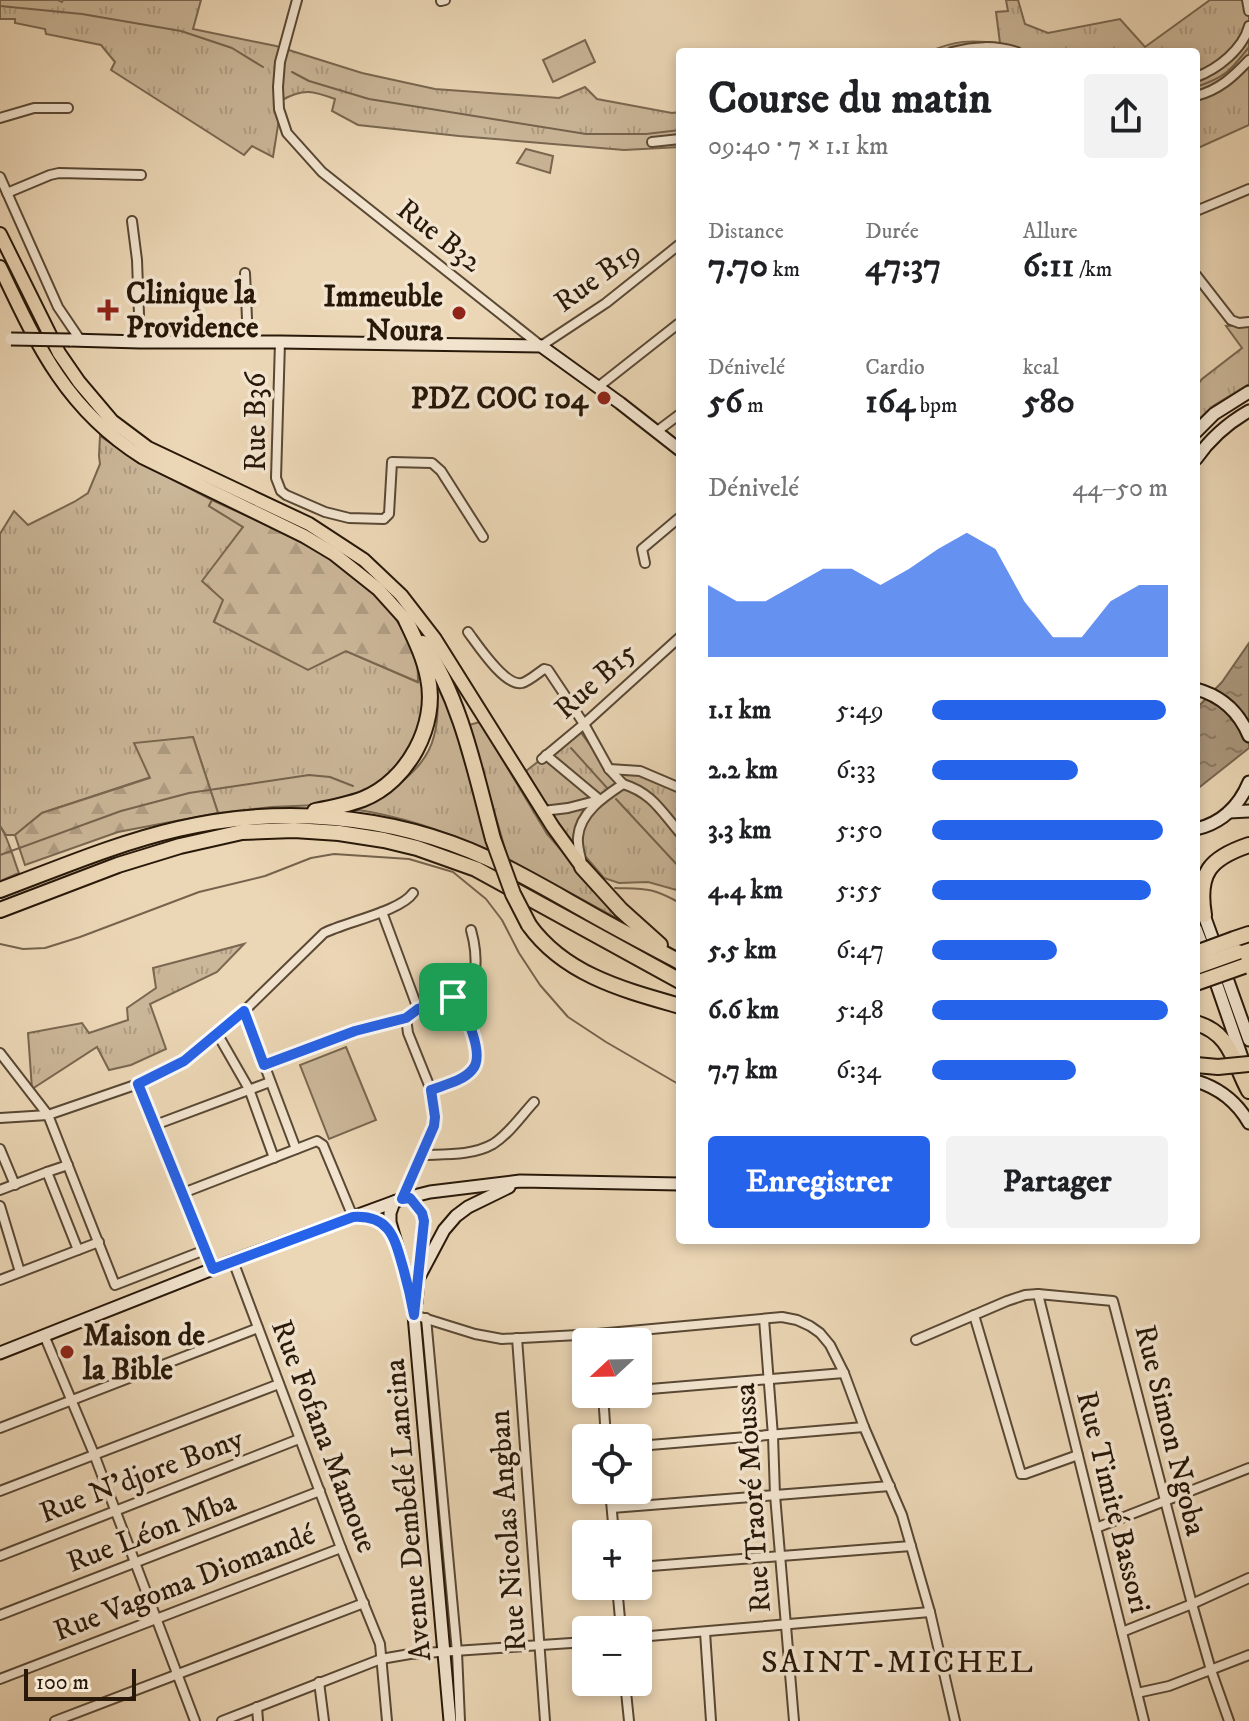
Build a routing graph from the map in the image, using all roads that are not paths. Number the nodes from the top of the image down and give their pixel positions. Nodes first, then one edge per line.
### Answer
1 (297, 0) edge
2 (1247, 0) edge
3 (1249, 11) edge
4 (1249, 26) edge
5 (972, 48) edge
6 (1001, 48) edge
7 (1249, 60) edge
8 (1200, 75) edge
9 (1200, 95) edge
10 (68, 108) dead end
11 (0, 118) edge
12 (676, 139) edge
13 (652, 142) dead end
14 (141, 175) dead end
15 (0, 177) edge
16 (1249, 189) edge
17 (7, 193) junction
18 (1200, 209) edge
19 (132, 221) dead end
20 (0, 226) edge
21 (0, 234) edge
22 (676, 247) edge
23 (14, 262) junction
24 (0, 267) edge
25 (245, 273) dead end
26 (1200, 280) edge
27 (1249, 322) edge
28 (676, 326) edge
29 (6, 339) edge
30 (76, 341) junction
31 (140, 342) junction
32 (248, 342) junction
33 (280, 342) junction
34 (541, 346) junction
35 (598, 387) junction
36 (1249, 392) edge
37 (1249, 411) edge
38 (676, 417) edge
39 (1200, 428) edge
40 (656, 432) junction
41 (676, 447) edge
42 (1200, 453) edge
43 (676, 520) edge
44 (483, 537) dead end
45 (645, 563) dead end
46 (406, 620) junction
47 (468, 632) dead end
48 (676, 641) edge
49 (1201, 690) edge
50 (584, 724) junction
51 (1249, 736) edge
52 (609, 769) junction
53 (1249, 782) edge
54 (623, 784) junction
55 (676, 785) edge
56 (1246, 795) edge
57 (600, 800) junction
58 (543, 811) junction
59 (1249, 811) edge
60 (1229, 812) junction
61 (297, 815) junction
62 (676, 828) edge
63 (1200, 829) edge
64 (1249, 845) edge
65 (582, 867) junction
66 (0, 890) edge
67 (413, 893) dead end
68 (1200, 906) edge
69 (0, 910) edge
70 (382, 912) junction
71 (1204, 915) junction
72 (471, 930) dead end
73 (1249, 934) edge
74 (1200, 940) edge
75 (1200, 953) edge
76 (1243, 954) edge
77 (676, 959) edge
78 (676, 960) edge
79 (1200, 966) edge
80 (676, 979) edge
81 (1200, 981) edge
82 (676, 1005) edge
83 (418, 1009) junction
84 (463, 1009) junction
85 (244, 1011) junction
86 (406, 1018) junction
87 (1200, 1024) edge
88 (218, 1035) junction
89 (1249, 1040) edge
90 (0, 1053) edge
91 (1249, 1064) edge
92 (264, 1065) junction
93 (1200, 1065) edge
94 (1249, 1077) edge
95 (270, 1082) junction
96 (1200, 1083) edge
97 (138, 1084) junction
98 (249, 1089) junction
99 (431, 1090) junction
100 (1249, 1091) edge
101 (534, 1102) dead end
102 (48, 1115) junction
103 (0, 1118) edge
104 (1249, 1123) edge
105 (155, 1125) junction
106 (0, 1149) edge
107 (296, 1149) junction
108 (422, 1155) junction
109 (274, 1158) junction
110 (68, 1165) junction
111 (47, 1172) junction
112 (520, 1181) junction
113 (676, 1184) edge
114 (15, 1185) junction
115 (0, 1190) edge
116 (183, 1193) junction
117 (402, 1200) junction
118 (0, 1206) edge
119 (353, 1217) junction
120 (395, 1238) junction
121 (99, 1242) junction
122 (78, 1250) junction
123 (205, 1250) junction
124 (233, 1261) junction
125 (213, 1269) junction
126 (20, 1272) junction
127 (418, 1279) junction
128 (0, 1280) edge
129 (1038, 1294) junction
130 (974, 1315) junction
131 (420, 1317) junction
132 (764, 1319) junction
133 (258, 1328) junction
134 (652, 1332) edge
135 (44, 1335) junction
136 (517, 1338) junction
137 (572, 1338) edge
138 (916, 1340) dead end
139 (0, 1353) edge
140 (844, 1373) junction
141 (768, 1380) junction
142 (279, 1384) junction
143 (652, 1389) edge
144 (71, 1400) junction
145 (864, 1427) junction
146 (0, 1428) edge
147 (773, 1436) junction
148 (299, 1439) junction
149 (652, 1445) edge
150 (94, 1454) junction
151 (1078, 1455) junction
152 (1249, 1468) edge
153 (890, 1486) junction
154 (0, 1491) edge
155 (320, 1491) junction
156 (775, 1495) junction
157 (1164, 1502) junction
158 (612, 1504) edge
159 (612, 1508) junction
160 (115, 1512) junction
161 (613, 1520) edge
162 (1096, 1528) junction
163 (911, 1546) junction
164 (341, 1548) junction
165 (0, 1556) edge
166 (779, 1556) junction
167 (135, 1563) junction
168 (652, 1566) edge
169 (1249, 1578) edge
170 (364, 1603) junction
171 (1192, 1604) junction
172 (930, 1612) junction
173 (0, 1615) edge
174 (156, 1619) junction
175 (785, 1625) junction
176 (705, 1632) junction
177 (1122, 1632) junction
178 (652, 1636) edge
179 (572, 1643) edge
180 (539, 1646) junction
181 (451, 1652) junction
182 (1249, 1655) edge
183 (381, 1659) junction
184 (1211, 1670) junction
185 (177, 1674) junction
186 (0, 1679) edge
187 (319, 1682) junction
188 (1137, 1693) junction
189 (626, 1696) edge
190 (257, 1707) junction
191 (55, 1721) edge
192 (195, 1721) edge
193 (222, 1721) edge
194 (258, 1721) edge
195 (324, 1721) edge
196 (387, 1721) edge
197 (450, 1721) edge
198 (460, 1721) edge
199 (545, 1721) edge
200 (629, 1721) edge
201 (711, 1721) edge
202 (794, 1721) edge
203 (955, 1721) edge
204 (1144, 1721) edge
205 (1229, 1721) edge

1 - 34 street, Rue B32
2 - 3 street
4 - 8 street
5 - 6 street
7 - 9 street
10 - 11 street
12 - 13 street
14 - 17 street
15 - 17 street
16 - 18 street
17 - 30 street
19 - 31 street
20 - 23 street
21 - 23 main road
22 - 34 street, Rue B19
23 - 58 main road
24 - 46 main road
25 - 32 street
26 - 27 street
28 - 35 street
29 - 30 street, bridge
30 - 31 street
31 - 32 street
32 - 33 street
33 - 34 street
33 - 44 street, Rue B36
34 - 35 street, Rue B32
35 - 40 street, Rue B32
36 - 39 street
37 - 42 street
38 - 40 street
40 - 41 street, Rue B32
43 - 45 street
46 - 61 highway
46 - 82 highway, bridge
47 - 50 street
48 - 50 street, Rue B15
49 - 51 street
50 - 52 street
50 - 57 street, Rue B15
52 - 54 street
52 - 55 street
53 - 56 street
54 - 57 street
54 - 62 street
56 - 60 street
57 - 58 street
57 - 65 street
58 - 65 main road
59 - 60 street
60 - 63 street
61 - 66 highway
61 - 78 highway
64 - 71 highway
65 - 77 highway
67 - 70 street
68 - 71 street
69 - 80 highway
70 - 83 street
70 - 85 street
71 - 89 street
72 - 84 street
73 - 76 highway
74 - 94 street
75 - 76 highway, bridge
76 - 79 highway, bridge
76 - 81 highway, bridge
83 - 84 street
83 - 86 street
84 - 99 street
85 - 88 street
85 - 92 street
86 - 92 street
86 - 99 street
87 - 100 highway
88 - 97 street
88 - 98 street
90 - 102 street
91 - 93 highway, bridge
92 - 95 street
95 - 98 street
95 - 107 street
96 - 104 street
97 - 102 street
97 - 105 street
98 - 105 street
98 - 109 street
99 - 108 street
101 - 108 street
102 - 103 street
102 - 110 street
105 - 116 street
106 - 114 street
107 - 109 street
107 - 119 street
108 - 117 street
109 - 116 street
110 - 111 street
110 - 121 street
111 - 114 street
111 - 122 street
112 - 113 street
112 - 117 street
112 - 127 street
114 - 115 street
116 - 123 street
117 - 119 street
117 - 120 street, Avenue Dembélé Lancina
117 - 127 street
118 - 126 street
119 - 120 street
119 - 124 street
120 - 131 street, Avenue Dembélé Lancina
121 - 122 street
121 - 123 street
122 - 126 street
123 - 125 street
124 - 125 street
124 - 133 street, Rue Fofana Mamoue
125 - 135 street
126 - 128 street
127 - 131 street
129 - 130 street, Rue Simon Ngoba
129 - 151 street, Rue Timité Bassori
129 - 157 street, Rue Simon Ngoba
130 - 138 street, Rue Simon Ngoba
130 - 151 street
131 - 136 street
131 - 181 street, Avenue Dembélé Lancina
132 - 134 street
132 - 140 street
132 - 141 street, Rue Traoré Moussa
133 - 142 street, Rue Fofana Mamoue
133 - 144 street
135 - 139 street
135 - 144 street
136 - 137 street
136 - 180 street, Rue Nicolas Angban
140 - 141 street
140 - 145 street
141 - 143 street
141 - 147 street, Rue Traoré Moussa
142 - 148 street, Rue Fofana Mamoue
142 - 150 street
144 - 146 street
144 - 150 street
145 - 147 street
145 - 153 street
147 - 149 street
147 - 156 street, Rue Traoré Moussa
148 - 155 street, Rue Fofana Mamoue
148 - 160 street, Rue N'djore Bony
150 - 154 street
150 - 160 street
151 - 162 street, Rue Timité Bassori
152 - 157 street
153 - 156 street
153 - 163 street
155 - 164 street, Rue Fofana Mamoue
155 - 167 street, Rue Léon Mba
156 - 159 street
156 - 166 street, Rue Traoré Moussa
157 - 162 street
157 - 171 street, Rue Simon Ngoba
158 - 159 street
159 - 161 street
160 - 165 street, Rue N'djore Bony
160 - 167 street
162 - 177 street, Rue Timité Bassori
163 - 166 street
163 - 172 street
164 - 170 street, Rue Fofana Mamoue
164 - 174 street, Rue Vagoma Diomandé
166 - 168 street
166 - 175 street, Rue Traoré Moussa
167 - 173 street, Rue Léon Mba
167 - 174 street
169 - 171 street
170 - 183 street, Rue Fofana Mamoue
170 - 185 street
171 - 177 street
171 - 184 street, Rue Simon Ngoba
172 - 175 street
172 - 203 street
174 - 185 street
174 - 186 street, Rue Vagoma Diomandé
175 - 176 street
175 - 202 street, Rue Traoré Moussa
176 - 178 street
176 - 201 street
177 - 188 street, Rue Timité Bassori
179 - 180 street
180 - 181 street
180 - 199 street, Rue Nicolas Angban
181 - 183 street
181 - 197 street, Avenue Dembélé Lancina
181 - 198 street
182 - 184 street
183 - 187 street
183 - 196 street, Rue Fofana Mamoue
184 - 188 street
184 - 205 street, Rue Simon Ngoba
185 - 191 street
185 - 192 street
187 - 190 street
187 - 195 street
188 - 204 street, Rue Timité Bassori
189 - 200 street
190 - 193 street
190 - 194 street

